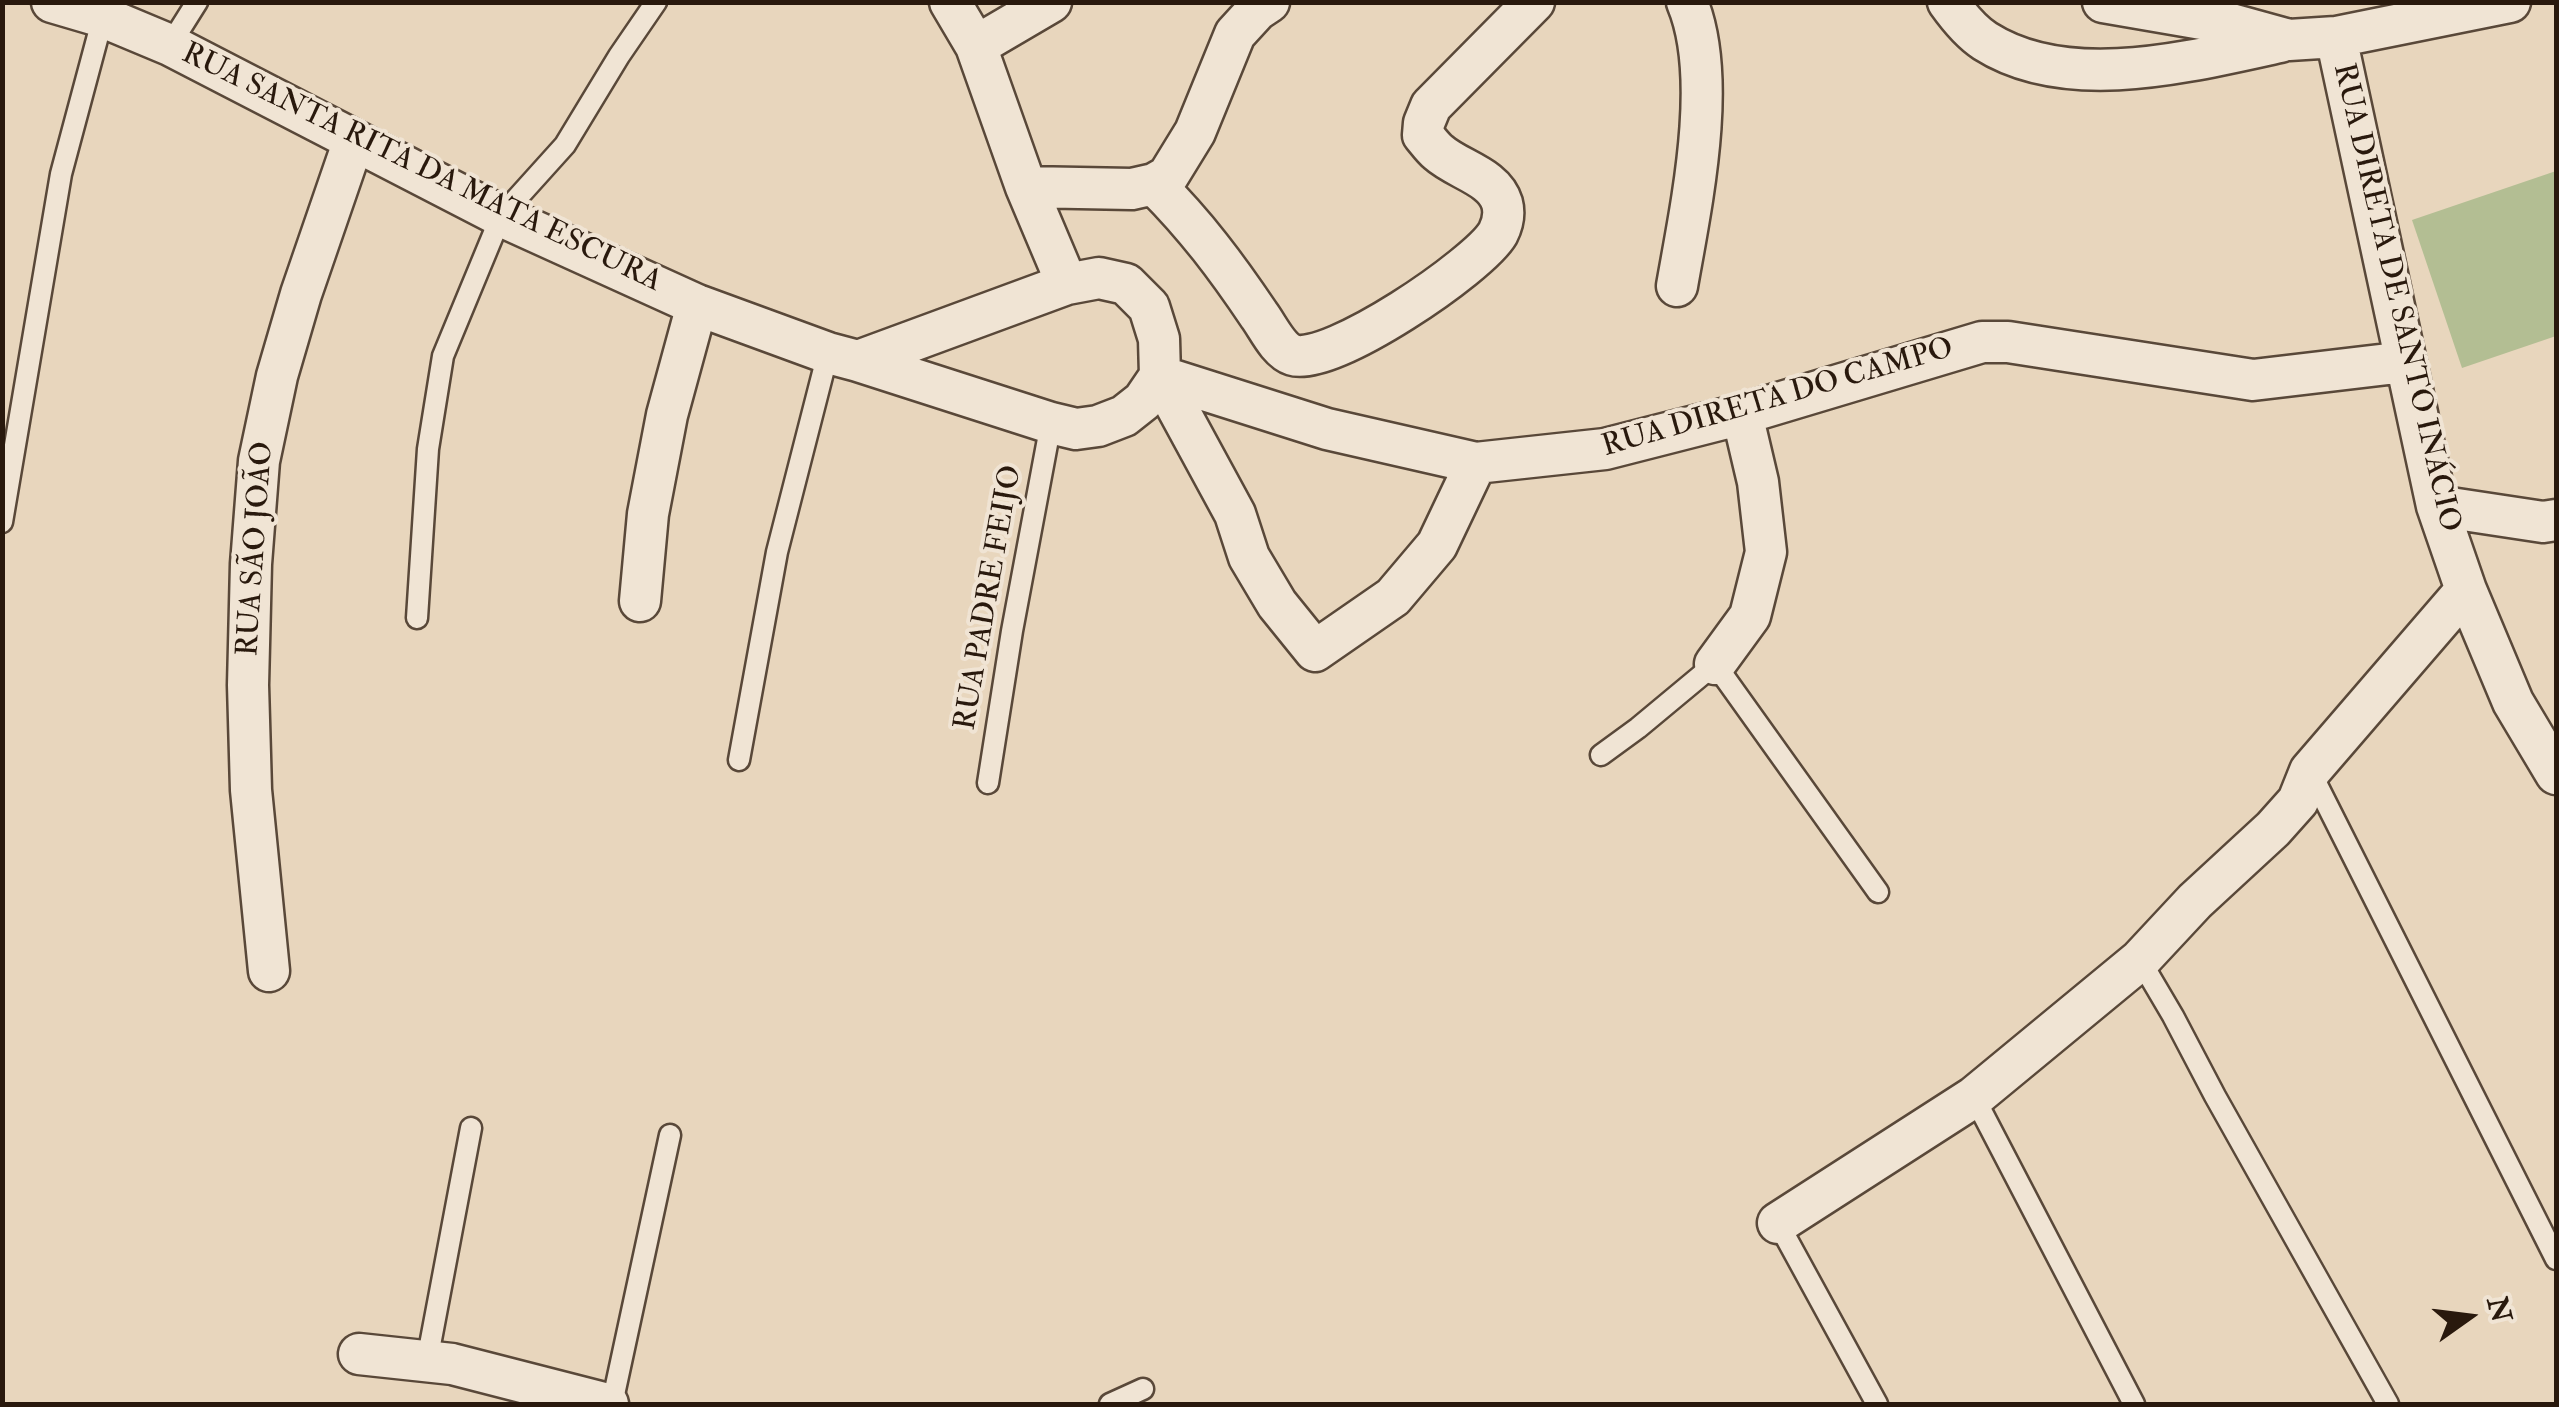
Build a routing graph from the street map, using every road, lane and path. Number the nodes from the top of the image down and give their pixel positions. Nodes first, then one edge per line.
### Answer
1 (52, 2) edge
2 (197, 2) edge
3 (656, 2) edge
4 (950, 2) edge
5 (1050, 2) edge
6 (1534, 2) edge
7 (1687, 2) edge
8 (1948, 2) edge
9 (2104, 2) edge
10 (2510, 2) edge
11 (1261, 5) edge
12 (102, 17) junction
13 (2336, 37) junction
14 (2289, 40) junction
15 (170, 44) junction
16 (976, 46) junction
17 (354, 140) junction
18 (1154, 184) junction
19 (1026, 186) junction
20 (500, 216) junction
21 (1067, 284) junction
22 (1677, 286) dead end
23 (697, 305) junction
24 (843, 357) junction
25 (2405, 362) junction
26 (1160, 376) junction
27 (1742, 414) junction
28 (1052, 423) junction
29 (1476, 464) junction
30 (2437, 506) junction
31 (2556, 520) edge
32 (2, 522) edge
33 (2466, 590) junction
34 (640, 601) dead end
35 (417, 618) dead end
36 (1714, 664) junction
37 (1601, 755) dead end
38 (739, 760) dead end
39 (2310, 771) junction
40 (2556, 774) edge
41 (988, 784) dead end
42 (1878, 892) dead end
43 (2140, 960) junction
44 (269, 971) dead end
45 (1974, 1098) junction
46 (471, 1128) dead end
47 (670, 1136) dead end
48 (1778, 1223) joint
49 (2556, 1258) edge
50 (359, 1354) dead end
51 (428, 1361) junction
52 (1143, 1389) dead end
53 (610, 1404) edge
54 (1110, 1404) edge
55 (1877, 1404) edge
56 (2134, 1404) edge
57 (2388, 1404) edge

1 - 12 street, RUA SANTA RITA DA MATA ESCURA
2 - 15 lane
3 - 20 lane
4 - 16 street
5 - 16 street
6 - 18 street
7 - 22 street
8 - 14 street
9 - 14 street
10 - 13 street
11 - 18 street
12 - 15 street, RUA SANTA RITA DA MATA ESCURA
12 - 32 lane
13 - 14 street
13 - 25 street, RUA DIRETA DE SANTO INÁCIO
15 - 17 street, RUA SANTA RITA DA MATA ESCURA
16 - 19 street
17 - 20 street, RUA SANTA RITA DA MATA ESCURA
17 - 44 street, RUA SÃO JOÃO
18 - 19 street
19 - 21 street
20 - 23 street, RUA SANTA RITA DA MATA ESCURA
20 - 35 lane
21 - 24 street
21 - 26 street
23 - 24 street, RUA SANTA RITA DA MATA ESCURA
23 - 34 street
24 - 28 street, RUA SANTA RITA DA MATA ESCURA
24 - 38 lane
25 - 27 street, RUA DIRETA DO CAMPO
25 - 30 street, RUA DIRETA DE SANTO INÁCIO
26 - 28 street, RUA SANTA RITA DA MATA ESCURA
26 - 29 street, RUA DIRETA DO CAMPO
26 - 29 street
27 - 29 street, RUA DIRETA DO CAMPO
27 - 36 street
28 - 41 lane, RUA PADRE FEIJO
30 - 31 street
30 - 33 street, RUA DIRETA DE SANTO INÁCIO
33 - 39 street
33 - 40 street, RUA DIRETA DE SANTO INÁCIO
36 - 37 lane
36 - 42 lane
39 - 43 street
39 - 49 lane
43 - 45 street
43 - 57 lane
45 - 48 street
45 - 56 lane
46 - 51 lane
47 - 53 lane
48 - 55 lane
50 - 51 street
51 - 53 street
52 - 54 lane

